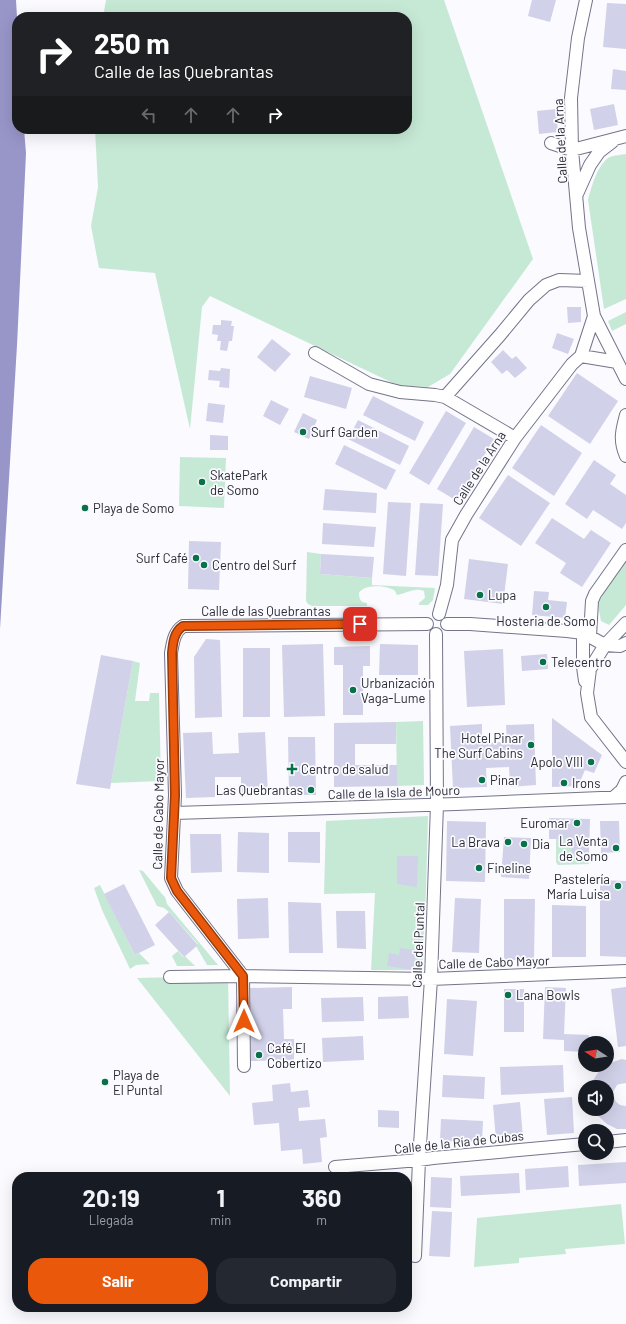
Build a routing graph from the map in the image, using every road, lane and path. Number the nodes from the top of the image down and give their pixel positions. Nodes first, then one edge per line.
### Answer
1 (586, 0) edge
2 (621, 137) edge
3 (551, 143) dead end
4 (572, 150) junction
5 (576, 195) junction
6 (588, 281) junction
7 (594, 316) junction
8 (315, 353) dead end
9 (581, 356) junction
10 (617, 362) junction
11 (626, 379) edge
12 (445, 397) junction
13 (626, 415) edge
14 (515, 438) junction
15 (626, 456) edge
16 (626, 550) edge
17 (439, 614) junction
18 (626, 623) edge
19 (427, 624) junction
20 (447, 624) junction
21 (177, 629) joint
22 (436, 634) junction
23 (586, 634) junction
24 (626, 643) edge
25 (605, 645) junction
26 (587, 693) junction
27 (626, 763) edge
28 (626, 782) edge
29 (620, 797) edge
30 (438, 804) junction
31 (174, 813) junction
32 (626, 971) edge
33 (243, 976) junction
34 (170, 977) dead end
35 (431, 978) junction
36 (244, 1066) dead end
37 (626, 1140) edge
38 (614, 1141) edge
39 (578, 1145) edge
40 (419, 1160) junction
41 (335, 1167) dead end
42 (415, 1256) dead end

1 - 4 street, Calle de la Arna
2 - 4 street
2 - 5 street
3 - 4 street
4 - 5 street, Calle de la Arna
5 - 6 street, Calle de la Arna
6 - 7 street, Calle de la Arna
6 - 12 street
7 - 9 street, Calle de la Arna
7 - 10 street
8 - 12 street
9 - 10 street
9 - 14 street, Calle de la Arna
10 - 11 street
12 - 14 street
13 - 15 street
14 - 17 street, Calle de la Arna
16 - 23 street
17 - 19 street
17 - 20 street
18 - 25 street
19 - 21 street, Calle de las Quebrantas
19 - 22 street
20 - 22 street
20 - 23 street
21 - 31 street, Calle de Cabo Mayor
22 - 30 street, Calle del Puntal
23 - 25 street
23 - 26 street
24 - 25 street
25 - 26 street
26 - 27 street
28 - 29 street, Calle de la Isla de Mouro
29 - 30 street, Calle de la Isla de Mouro
30 - 31 street, Calle de la Isla de Mouro
30 - 35 street, Calle del Puntal
31 - 33 street, Calle de Cabo Mayor
32 - 35 street, Calle de Cabo Mayor
33 - 34 street, Calle de Cabo Mayor
33 - 35 street, Calle de Cabo Mayor
33 - 36 street
35 - 40 street, Calle del Puntal
37 - 38 street
39 - 40 street, Calle de la Ría de Cubas
40 - 41 street, Calle de la Ría de Cubas
40 - 42 street, Calle del Puntal

